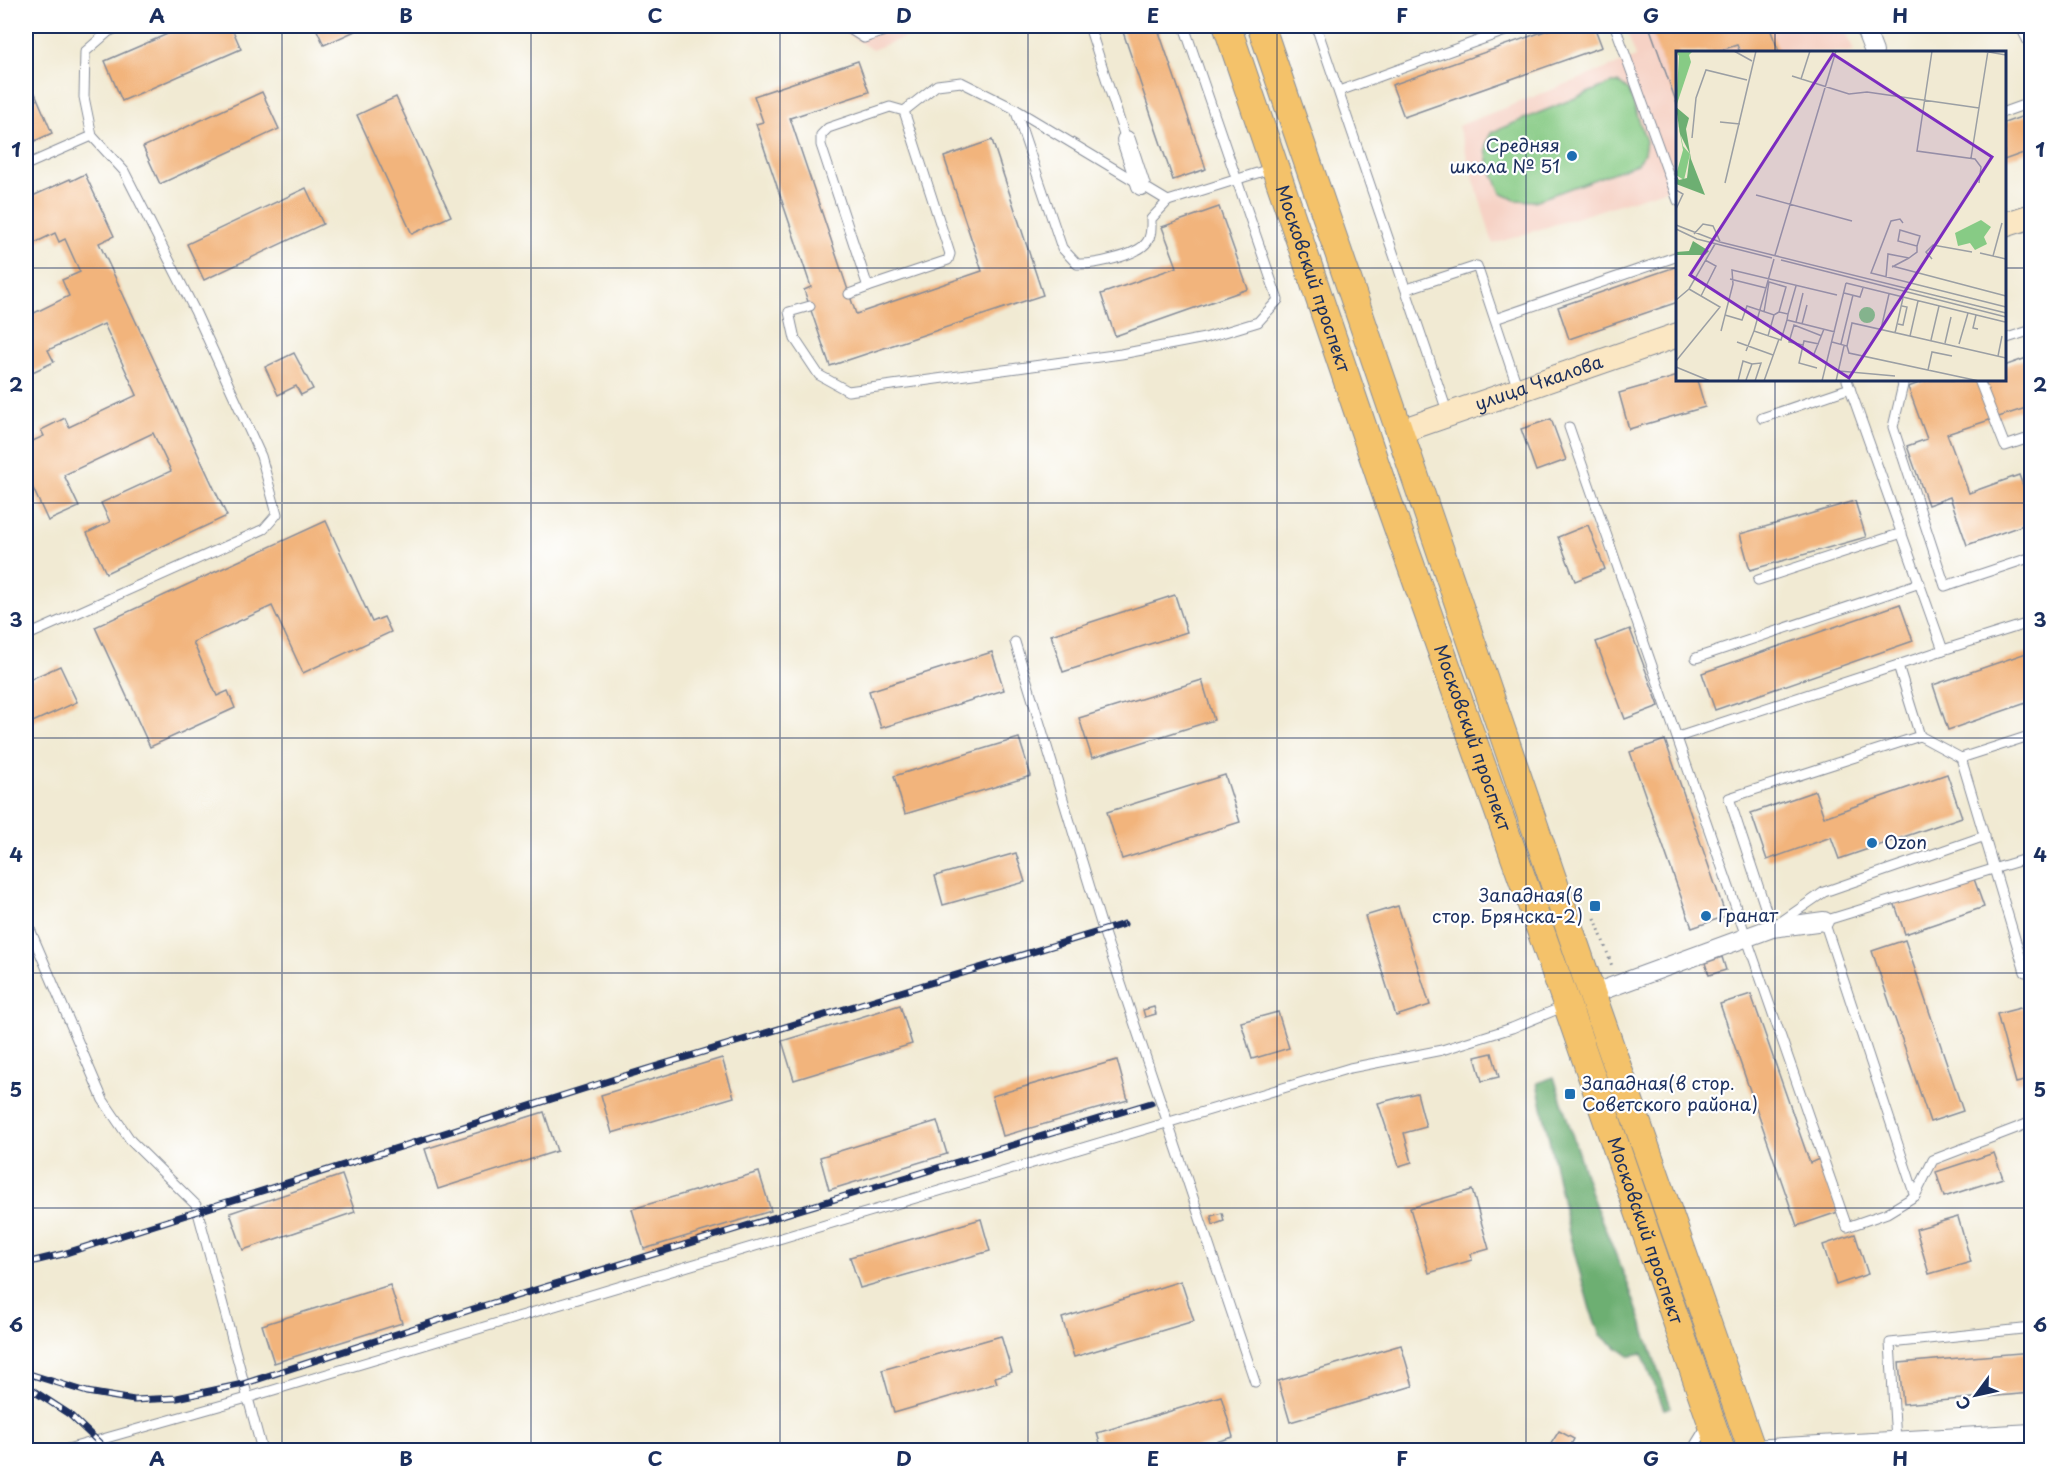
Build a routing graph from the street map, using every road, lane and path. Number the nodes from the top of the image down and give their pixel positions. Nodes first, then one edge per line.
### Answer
1 (121, 26) edge
2 (845, 26) edge
3 (899, 26) edge
4 (1089, 26) edge
5 (1184, 26) edge
6 (1227, 26) edge
7 (1261, 26) edge
8 (1316, 26) edge
9 (1519, 26) edge
10 (1615, 26) edge
11 (1864, 26) edge
12 (2020, 26) edge
13 (2031, 49) edge
14 (1874, 51) edge
15 (1339, 91) junction
16 (2031, 102) edge
17 (1015, 109) junction
18 (904, 111) junction
19 (2006, 111) edge
20 (92, 136) junction
21 (1126, 140) joint
22 (1305, 156) junction
23 (26, 165) edge
24 (1275, 167) junction
25 (1238, 180) junction
26 (1141, 186) junction
27 (1676, 198) edge
28 (1168, 201) junction
29 (2031, 216) edge
30 (2006, 224) edge
31 (1676, 256) edge
32 (868, 287) junction
33 (1407, 289) junction
34 (849, 294) dead end
35 (810, 306) dead end
36 (1495, 319) junction
37 (2031, 330) edge
38 (1676, 336) edge
39 (2006, 338) edge
40 (1901, 381) edge
41 (1979, 381) edge
42 (1849, 384) edge
43 (1519, 392) junction
44 (1449, 416) junction
45 (1762, 418) dead end
46 (1569, 428) dead end
47 (1401, 431) junction
48 (2031, 437) edge
49 (1902, 533) junction
50 (2031, 557) edge
51 (1758, 580) dead end
52 (1920, 583) junction
53 (2031, 622) edge
54 (26, 636) edge
55 (1015, 642) dead end
56 (1943, 650) junction
57 (1695, 658) dead end
58 (1898, 665) junction
59 (2031, 735) edge
60 (1920, 736) junction
61 (1678, 737) junction
62 (1961, 758) junction
63 (1985, 836) junction
64 (2031, 857) edge
65 (1995, 868) junction
66 (26, 920) edge
67 (1824, 921) junction
68 (1772, 928) junction
69 (1748, 936) junction
70 (2031, 970) edge
71 (1592, 994) junction
72 (1567, 1005) junction
73 (2031, 1122) edge
74 (1169, 1124) junction
75 (1915, 1196) junction
76 (2031, 1328) edge
77 (1255, 1382) dead end
78 (247, 1398) junction
79 (1711, 1420) junction
80 (2031, 1433) edge
81 (1896, 1440) junction
82 (64, 1450) edge
83 (262, 1450) edge
84 (1692, 1450) edge
85 (1721, 1450) edge
86 (1752, 1450) edge

1 - 20 lane
2 - 3 lane
4 - 21 lane
5 - 25 lane
6 - 24 main road, Московский проспект
7 - 22 main road, Московский проспект
8 - 15 lane
9 - 15 lane
10 - 27 lane
11 - 14 street
12 - 13 lane
15 - 33 lane
16 - 19 lane
17 - 18 lane
17 - 26 lane
17 - 28 lane
18 - 32 lane
18 - 32 lane
20 - 23 lane
20 - 54 lane
21 - 26 street
22 - 24 main road
22 - 47 main road, Московский проспект
24 - 25 lane
24 - 72 main road, Московский проспект
25 - 28 lane
25 - 35 lane
26 - 28 lane
29 - 30 street
31 - 36 lane
32 - 34 lane
33 - 36 lane
33 - 44 lane
36 - 43 lane
37 - 39 lane
38 - 43 street, улица Чкалова
40 - 50 lane
41 - 48 lane
42 - 45 lane
42 - 49 lane
43 - 44 street, улица Чкалова
44 - 47 street, улица Чкалова
46 - 61 lane
47 - 71 main road, Московский проспект
49 - 51 lane
49 - 52 lane
52 - 56 lane
52 - 57 lane
53 - 56 lane
55 - 74 lane
56 - 58 lane
58 - 60 lane
58 - 61 lane
59 - 62 lane
60 - 62 lane
60 - 68 lane
61 - 69 lane
62 - 63 lane
63 - 65 lane
63 - 68 lane
64 - 65 lane
65 - 67 lane
65 - 70 lane
66 - 78 lane
67 - 68 street
67 - 75 lane
68 - 69 street
69 - 71 street
69 - 75 lane
71 - 86 main road, Московский проспект
72 - 74 lane
72 - 79 main road, Московский проспект
73 - 75 lane
74 - 77 lane
74 - 78 lane
76 - 81 lane
78 - 82 lane
78 - 83 lane
79 - 84 lane
79 - 85 main road, Московский проспект
80 - 81 street
81 - 86 street

